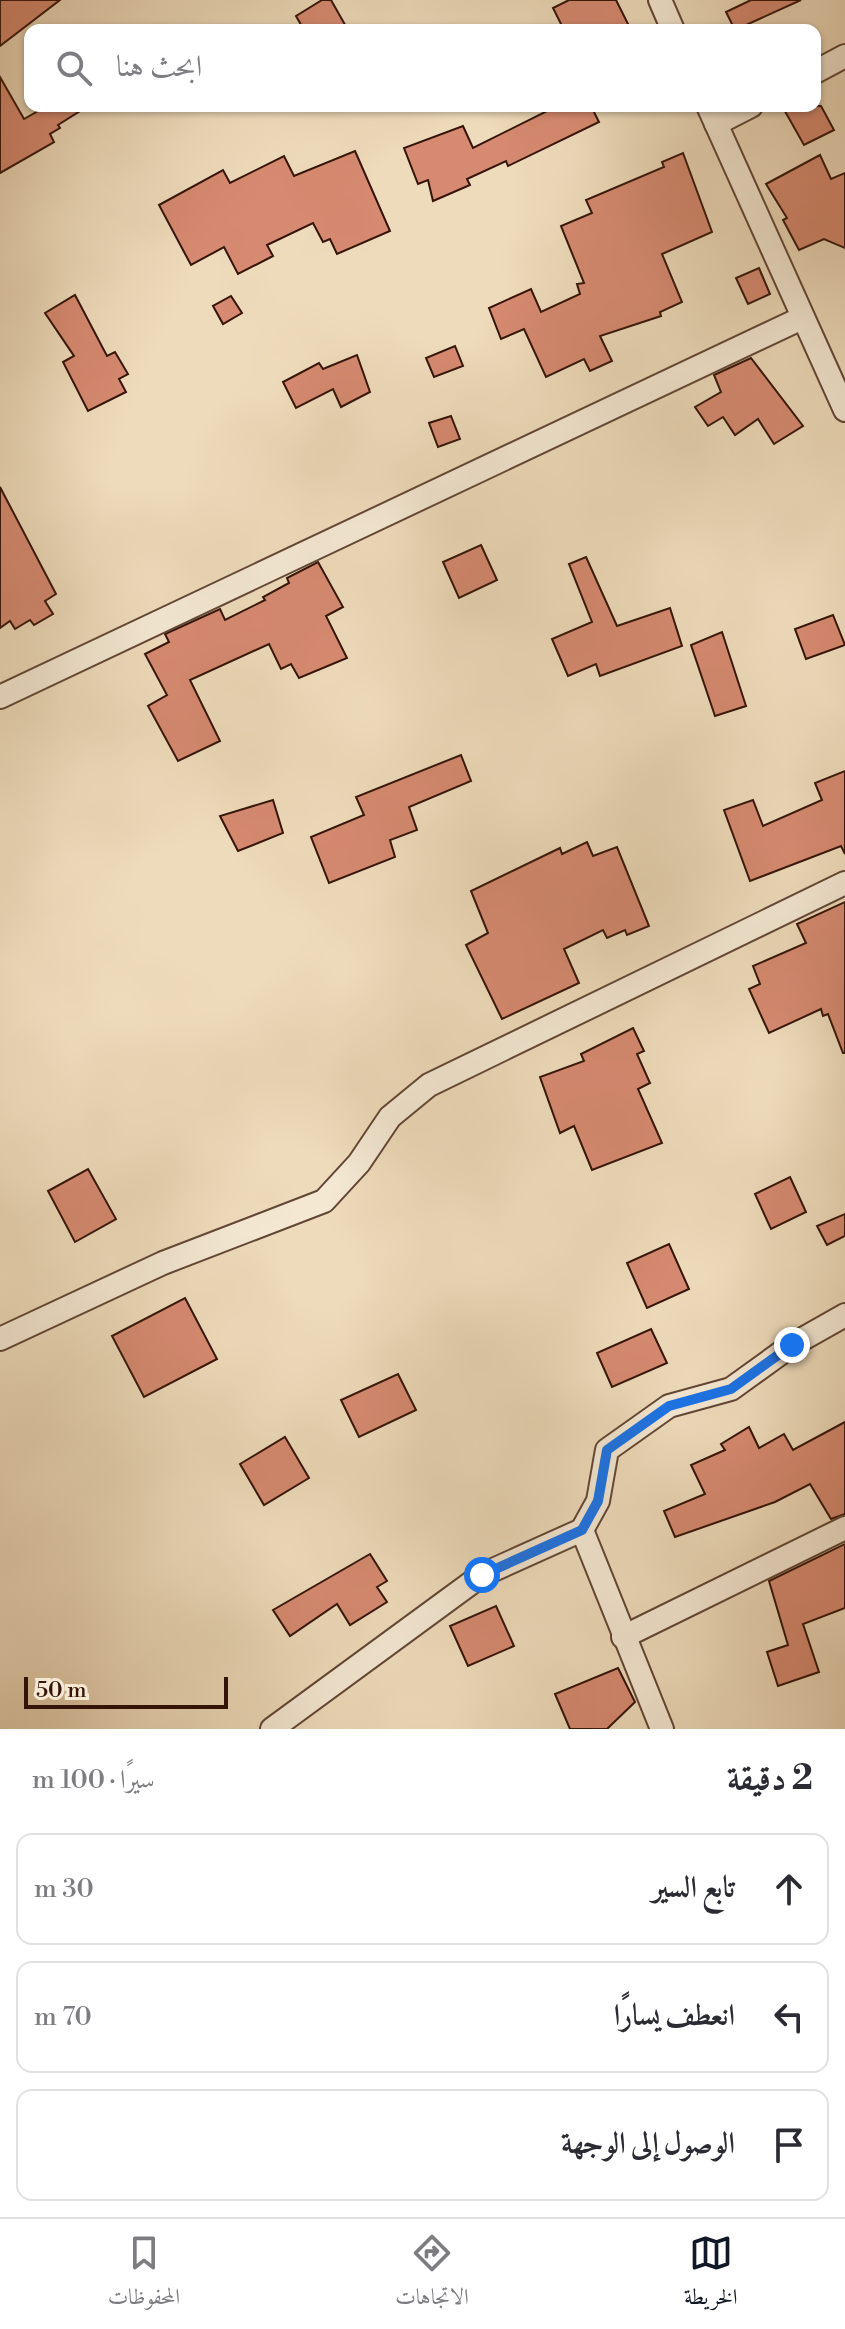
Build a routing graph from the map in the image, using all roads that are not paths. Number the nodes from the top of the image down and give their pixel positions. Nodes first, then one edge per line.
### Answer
1 (660, 0) edge
2 (670, 24) edge
3 (845, 56) edge
4 (821, 69) edge
5 (712, 115) edge
6 (802, 318) junction
7 (845, 410) edge
8 (0, 697) edge
9 (845, 883) edge
10 (845, 1315) edge
11 (0, 1339) edge
12 (845, 1528) edge
13 (582, 1530) junction
14 (623, 1637) junction
15 (272, 1729) edge
16 (662, 1729) edge

1 - 2 street
3 - 4 street
5 - 6 street
6 - 7 street
6 - 8 street
9 - 11 street
10 - 13 street
12 - 14 street
13 - 14 street
13 - 15 street
14 - 16 street

